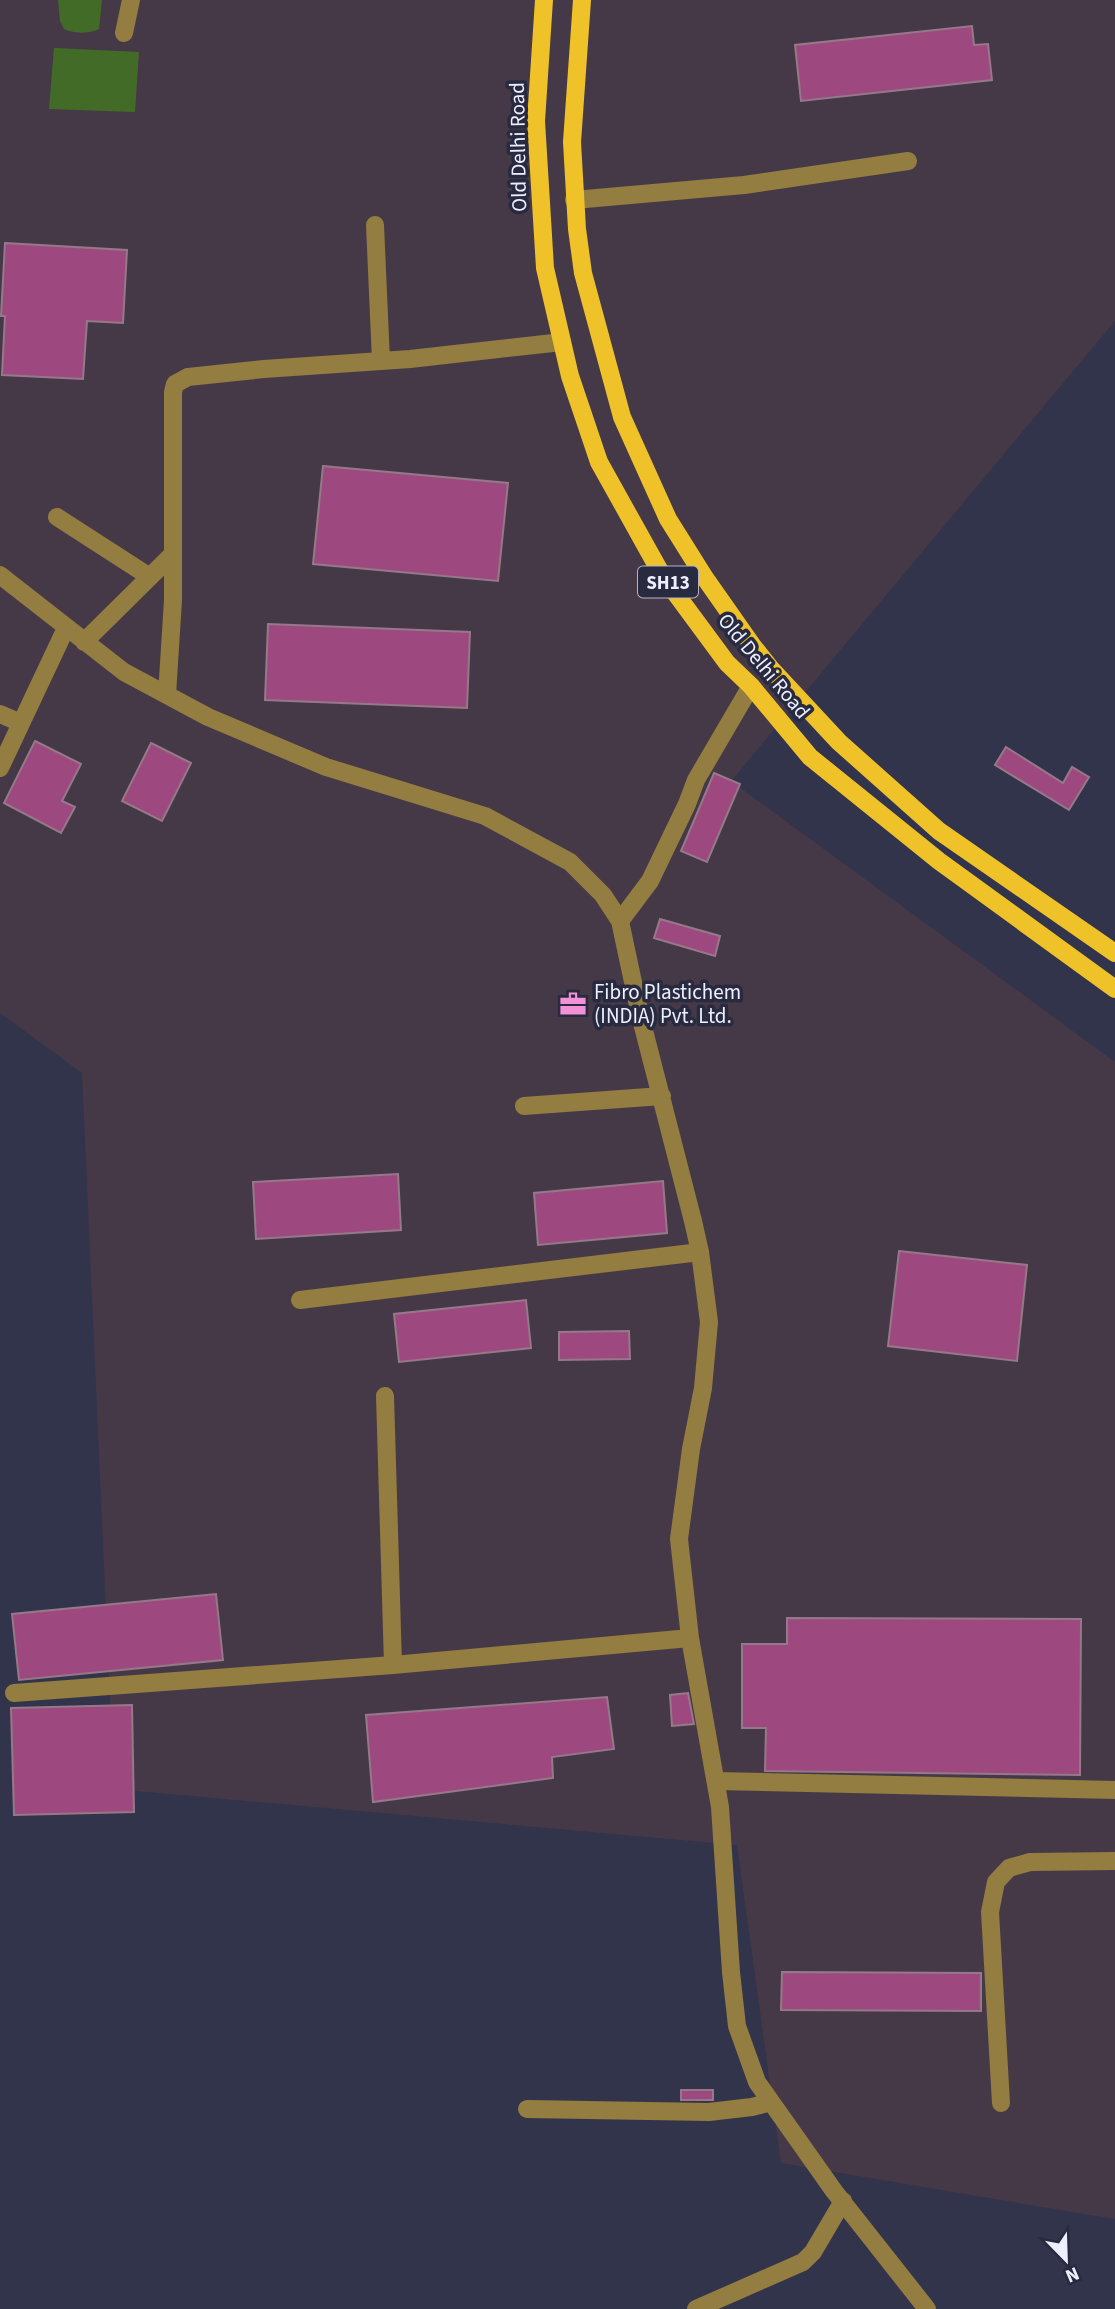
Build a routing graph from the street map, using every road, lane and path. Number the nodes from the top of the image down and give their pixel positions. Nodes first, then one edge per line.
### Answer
1 (131, 0) edge
2 (544, 0) edge
3 (582, 0) edge
4 (124, 33) dead end
5 (908, 161) dead end
6 (574, 200) junction
7 (375, 225) dead end
8 (562, 342) junction
9 (381, 361) junction
10 (57, 517) dead end
11 (173, 554) junction
12 (0, 575) edge
13 (150, 577) junction
14 (66, 628) junction
15 (84, 642) junction
16 (751, 686) junction
17 (167, 695) junction
18 (0, 714) edge
19 (21, 723) junction
20 (0, 768) edge
21 (620, 921) junction
22 (1115, 953) edge
23 (1115, 989) edge
24 (662, 1096) junction
25 (524, 1106) dead end
26 (699, 1252) junction
27 (300, 1300) dead end
28 (385, 1396) dead end
29 (690, 1638) junction
30 (393, 1665) junction
31 (14, 1693) dead end
32 (716, 1781) junction
33 (1115, 1790) edge
34 (1115, 1861) edge
35 (771, 2102) junction
36 (1001, 2103) dead end
37 (527, 2109) dead end
38 (842, 2201) junction
39 (696, 2309) edge
40 (927, 2309) edge

1 - 4 street
2 - 8 main road, Old Delhi Road / SH13
3 - 6 main road, Old Delhi Road / SH13
5 - 6 street
6 - 22 main road, Old Delhi Road / SH13
7 - 9 street
8 - 9 street
8 - 16 main road, Old Delhi Road / SH13
9 - 11 street
10 - 13 street
11 - 13 street
11 - 17 street
12 - 14 street
13 - 15 street
14 - 15 street
14 - 19 street
15 - 17 street
16 - 21 street
16 - 23 main road, Old Delhi Road / SH13
17 - 21 street
18 - 19 street
19 - 20 street
21 - 24 street
24 - 25 street
24 - 26 street
26 - 27 street
26 - 29 street
28 - 30 street
29 - 30 street
29 - 32 street
30 - 31 street
32 - 33 street
32 - 35 street
34 - 36 street
35 - 37 street
35 - 38 street
38 - 39 street
38 - 40 street

